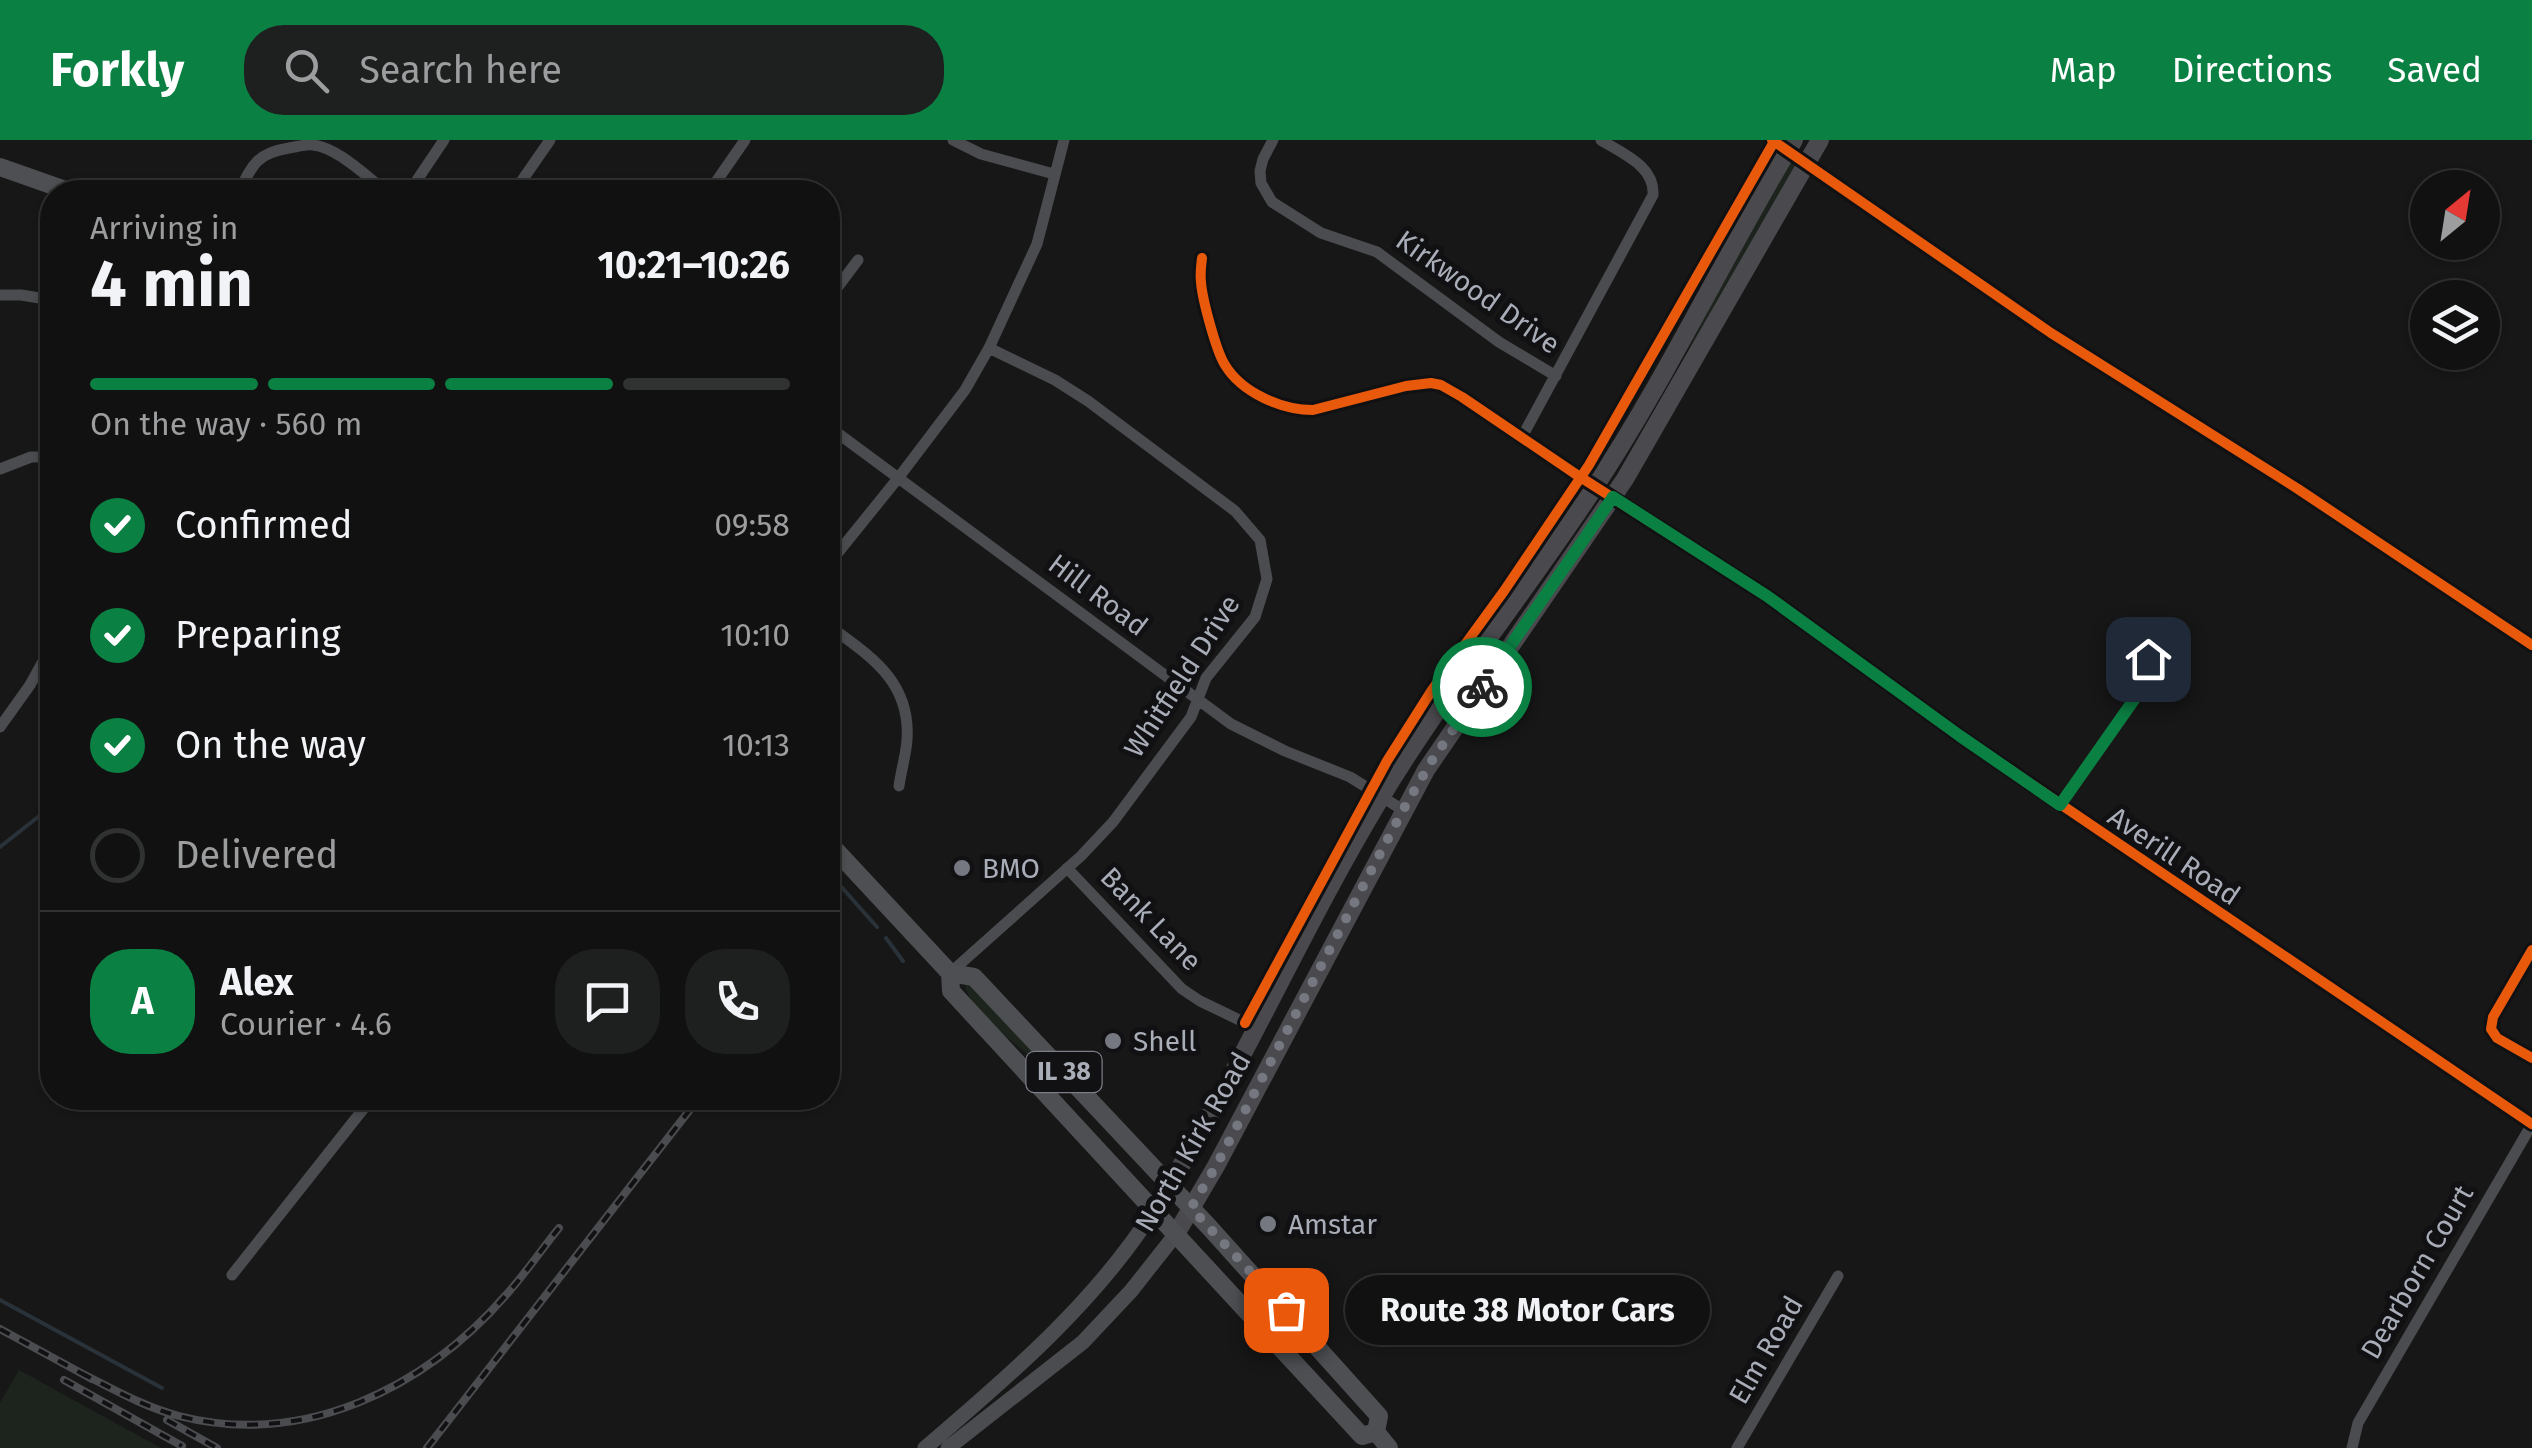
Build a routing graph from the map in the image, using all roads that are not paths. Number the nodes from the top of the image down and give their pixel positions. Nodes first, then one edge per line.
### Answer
1 (257, 140) edge
2 (444, 140) edge
3 (550, 140) edge
4 (745, 140) edge
5 (953, 140) edge
6 (1064, 140) edge
7 (1273, 140) edge
8 (1601, 140) edge
9 (1794, 140) edge
10 (1820, 140) edge
11 (264, 155) junction
12 (0, 168) edge
13 (1054, 174) junction
14 (246, 180) edge
15 (371, 180) edge
16 (416, 180) edge
17 (522, 180) edge
18 (717, 180) edge
19 (40, 182) edge
20 (1202, 258) dead end
21 (858, 260) dead end
22 (840, 284) edge
23 (0, 295) edge
24 (40, 298) edge
25 (988, 348) junction
26 (1556, 376) junction
27 (840, 435) edge
28 (1522, 437) junction
29 (40, 457) edge
30 (0, 470) edge
31 (899, 477) junction
32 (1595, 486) junction
33 (1613, 497) junction
34 (840, 550) edge
35 (840, 634) edge
36 (2148, 659) dead end
37 (40, 667) edge
38 (1197, 700) junction
39 (0, 727) edge
40 (898, 786) dead end
41 (1382, 796) junction
42 (2060, 805) junction
43 (1403, 810) junction
44 (840, 855) edge
45 (1067, 868) junction
46 (950, 973) junction
47 (1256, 1028) junction
48 (363, 1110) edge
49 (2532, 1124) edge
50 (1170, 1185) junction
51 (1191, 1208) junction
52 (1154, 1210) junction
53 (1176, 1234) junction
54 (232, 1275) dead end
55 (1838, 1276) dead end
56 (1384, 1443) edge
57 (928, 1445) edge
58 (948, 1448) edge
59 (1737, 1448) edge
60 (2352, 1448) edge

1 - 11 street
2 - 16 street
3 - 17 street
4 - 18 street
5 - 13 street
6 - 13 street
7 - 26 street, Kirkwood Drive
8 - 26 street, Kirkwood Drive
9 - 32 main road, North Kirk Road
10 - 33 main road, North Kirk Road
11 - 14 street
11 - 15 street
12 - 19 main road
13 - 25 street
20 - 28 street, Averill Road
21 - 22 street
23 - 24 street
25 - 31 street
25 - 38 street, Whitfield Drive
26 - 28 street, Kirkwood Drive
27 - 31 street, Hill Road
28 - 32 street, Averill Road
29 - 30 street
31 - 34 street
31 - 38 street, Hill Road
32 - 33 street, Averill Road
32 - 41 main road, North Kirk Road
33 - 42 street, Averill Road
33 - 43 main road, North Kirk Road
35 - 40 street
36 - 42 street
37 - 39 street
38 - 41 street, Hill Road
38 - 45 street, Whitfield Drive
41 - 43 street, Hill Road
41 - 47 main road, North Kirk Road
42 - 49 street, Averill Road
43 - 51 main road, North Kirk Road
44 - 46 main road, IL 38
45 - 46 street, Whitfield Drive
45 - 47 street, Bank Lane
46 - 50 main road, IL 38
46 - 52 main road, IL 38
47 - 50 main road, North Kirk Road
48 - 54 street
49 - 60 street, Dearborn Court
50 - 51 main road, IL 38
50 - 52 main road, North Kirk Road
51 - 53 main road, North Kirk Road
51 - 56 main road, IL 38
52 - 53 main road, IL 38
52 - 57 street, North Kirk Road
53 - 56 main road, IL 38
53 - 58 street, North Kirk Road
55 - 59 street, Elm Road

